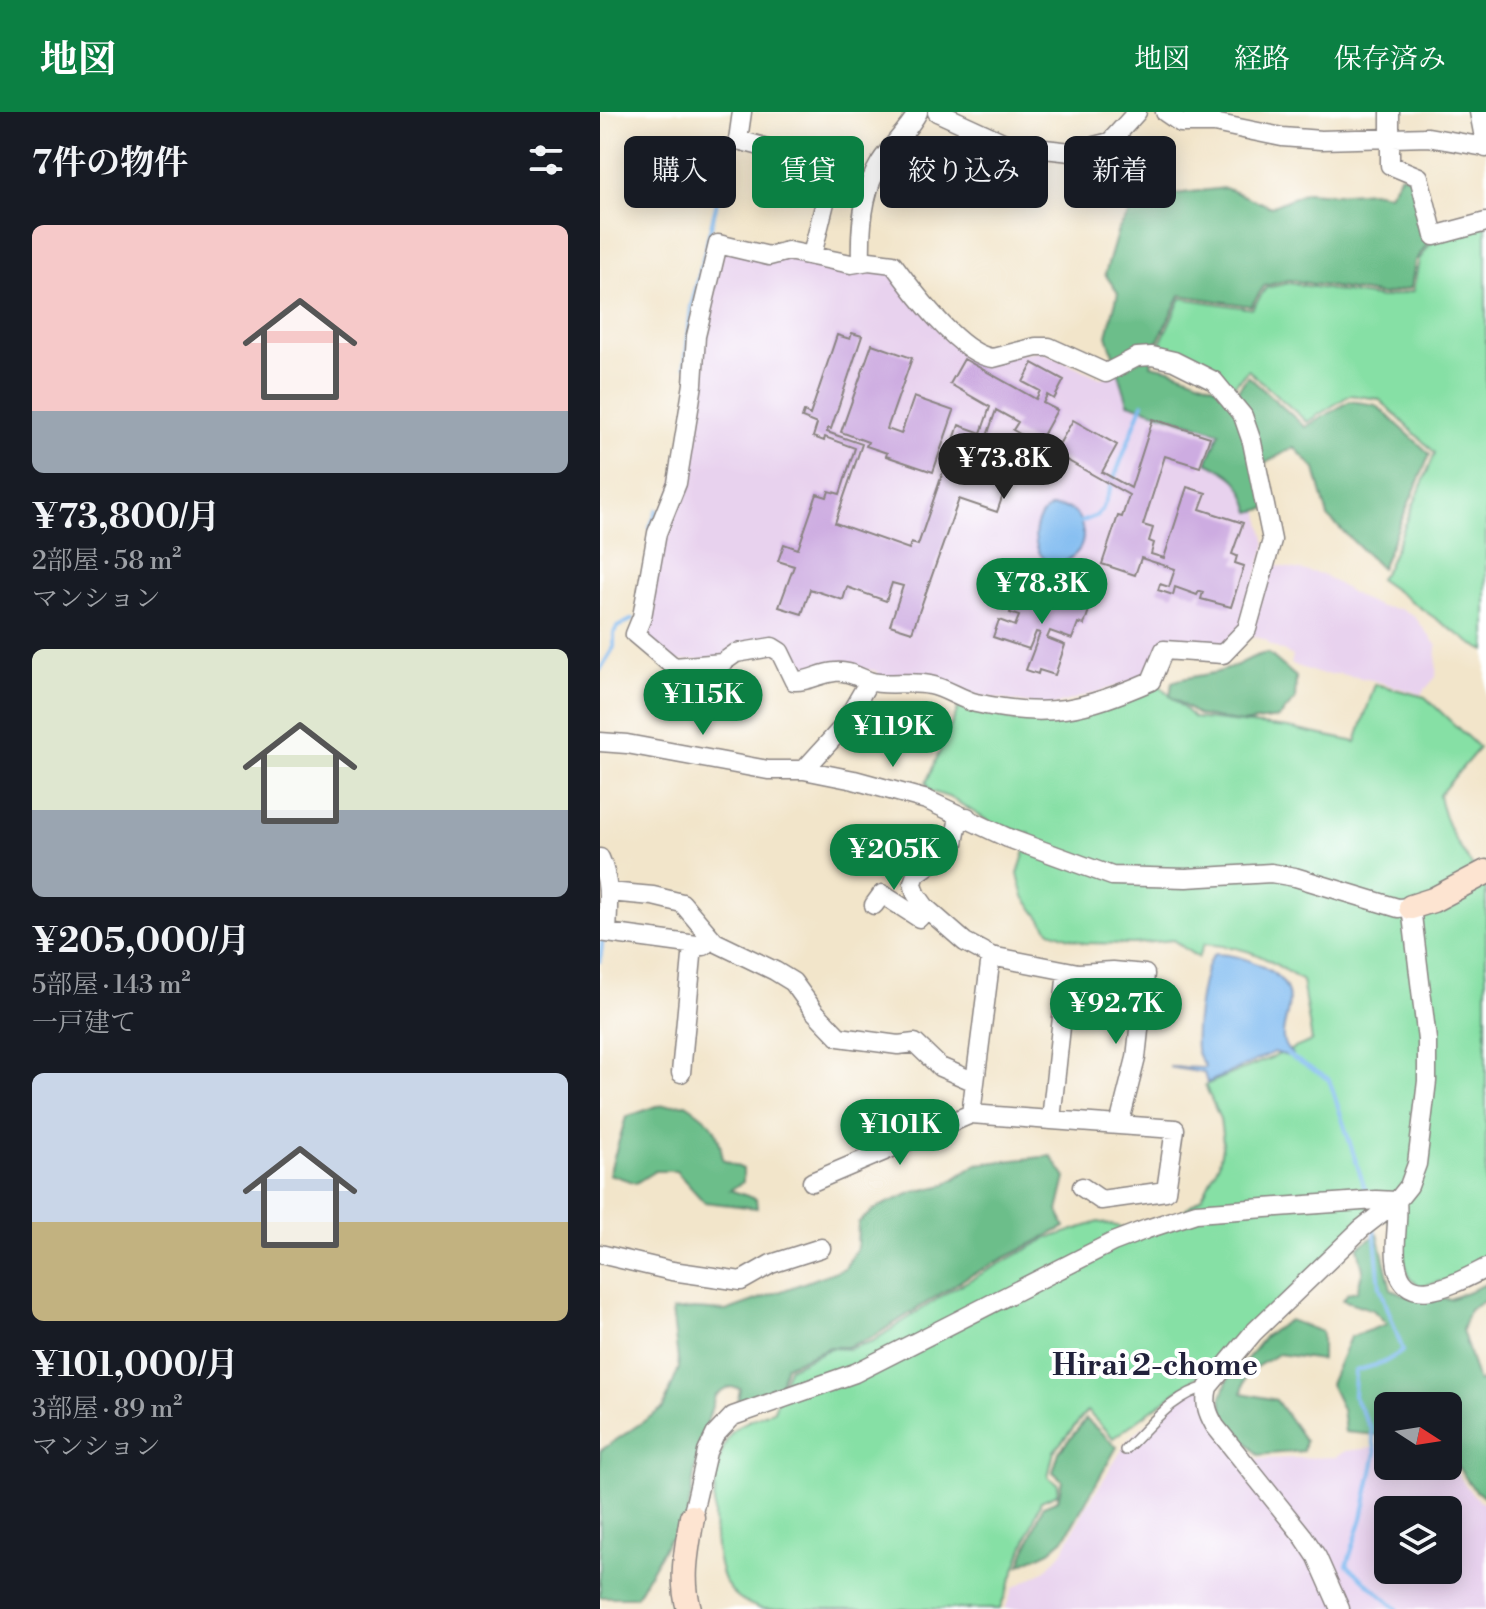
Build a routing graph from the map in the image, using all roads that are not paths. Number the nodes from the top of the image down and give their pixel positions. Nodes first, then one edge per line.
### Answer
1 (742, 112) edge
2 (918, 112) edge
3 (937, 112) edge
4 (1137, 112) edge
5 (1165, 112) edge
6 (1390, 112) edge
7 (1479, 112) edge
8 (1390, 137) junction
9 (1485, 148) edge
10 (1486, 222) edge
11 (812, 255) junction
12 (861, 262) junction
13 (869, 681) junction
14 (600, 742) edge
15 (804, 770) junction
16 (967, 817) junction
17 (600, 858) edge
18 (1486, 872) edge
19 (609, 892) junction
20 (874, 905) dead end
21 (1411, 907) junction
22 (926, 908) junction
23 (603, 932) edge
24 (693, 946) junction
25 (726, 947) junction
26 (991, 956) junction
27 (1067, 971) junction
28 (681, 1073) dead end
29 (975, 1082) junction
30 (971, 1114) junction
31 (1051, 1120) junction
32 (1119, 1125) junction
33 (812, 1182) dead end
34 (1082, 1187) dead end
35 (1397, 1201) junction
36 (821, 1248) dead end
37 (600, 1254) edge
38 (1486, 1268) edge
39 (1208, 1387) junction
40 (1125, 1450) dead end
41 (692, 1517) joint
42 (689, 1609) edge
43 (1340, 1609) edge

1 - 11 street
2 - 12 street
3 - 4 street
5 - 8 street
6 - 8 street
7 - 9 street
8 - 9 street
8 - 10 street
11 - 12 street
11 - 13 street
12 - 13 street
13 - 15 street
14 - 15 street
15 - 16 street
16 - 21 street
16 - 22 street
17 - 19 street
18 - 21 street
19 - 23 street
19 - 25 street
20 - 22 street
21 - 35 street
22 - 26 street
23 - 24 street
24 - 25 street
24 - 28 street
25 - 29 street
26 - 27 street
26 - 29 street
27 - 31 street
27 - 32 street
29 - 30 street
30 - 31 street
30 - 33 street
31 - 32 street
32 - 34 street
35 - 38 street
35 - 39 street
35 - 41 street
36 - 37 street
39 - 40 lane
39 - 43 street
41 - 42 street

